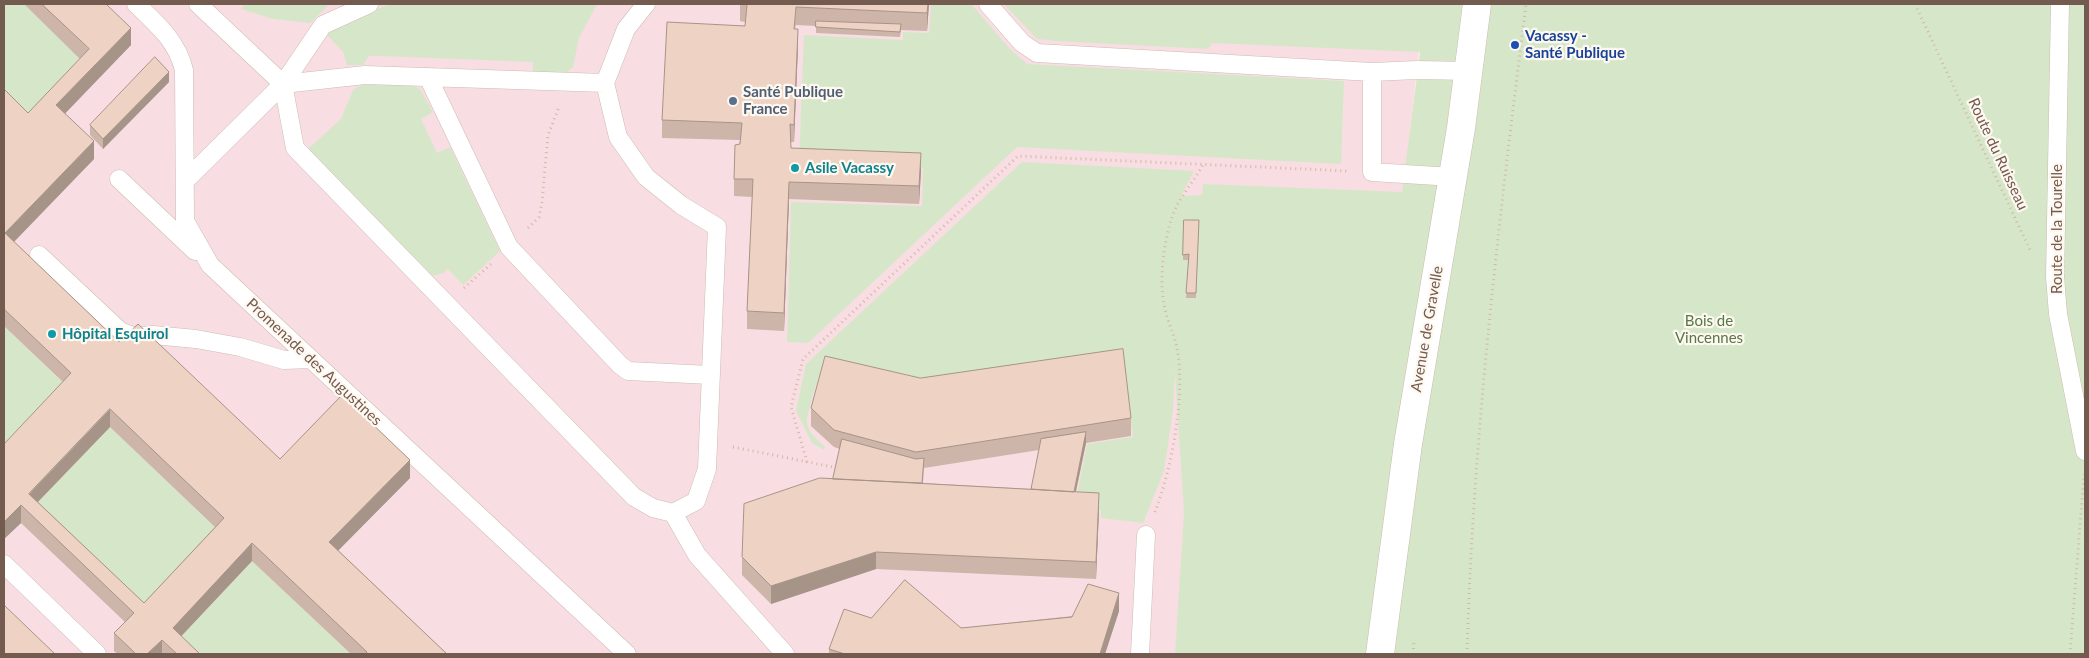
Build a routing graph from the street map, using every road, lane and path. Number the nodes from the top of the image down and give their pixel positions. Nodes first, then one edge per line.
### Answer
1 (136, 4) edge
2 (198, 4) edge
3 (369, 4) edge
4 (646, 4) edge
5 (988, 4) edge
6 (1477, 4) edge
7 (1526, 4) edge
8 (1915, 4) edge
9 (2060, 4) edge
10 (1470, 71) junction
11 (1372, 72) junction
12 (428, 77) junction
13 (605, 83) junction
14 (283, 84) junction
15 (562, 99) dead end
16 (1203, 165) junction
17 (1372, 172) junction
18 (1453, 177) junction
19 (119, 179) dead end
20 (186, 180) junction
21 (509, 247) junction
22 (2030, 252) dead end
23 (39, 254) dead end
24 (210, 265) junction
25 (447, 304) junction
26 (311, 359) junction
27 (710, 375) junction
28 (708, 442) junction
29 (2085, 458) edge
30 (807, 462) junction
31 (838, 468) edge
32 (673, 513) junction
33 (1146, 535) joint
34 (4, 564) edge
35 (97, 654) edge
36 (627, 654) edge
37 (785, 654) edge
38 (1140, 654) edge
39 (1380, 654) edge
40 (1467, 654) edge
41 (2070, 654) edge

1 - 20 lane, Promenade des Augustines
2 - 14 lane
3 - 14 lane
4 - 13 lane
5 - 11 lane
6 - 10 street, Avenue de Gravelle
7 - 40 path
8 - 22 path, Route du Ruisseau
9 - 29 lane, Route de la Tourelle
10 - 11 lane
10 - 18 street, Avenue de Gravelle
11 - 17 lane
12 - 13 lane
12 - 14 lane
12 - 21 lane
13 - 27 lane
14 - 20 lane
14 - 25 lane
15 - 21 path
16 - 17 path
16 - 30 path
16 - 33 path
17 - 18 lane
18 - 39 street, Avenue de Gravelle
19 - 24 lane
20 - 24 lane, Promenade des Augustines
21 - 25 path
21 - 27 lane
23 - 26 lane
24 - 26 lane, Promenade des Augustines
25 - 32 lane
26 - 36 lane, Promenade des Augustines
27 - 28 lane
28 - 30 path
28 - 32 lane
29 - 41 path
30 - 31 path
32 - 37 lane
33 - 38 lane
34 - 35 lane

